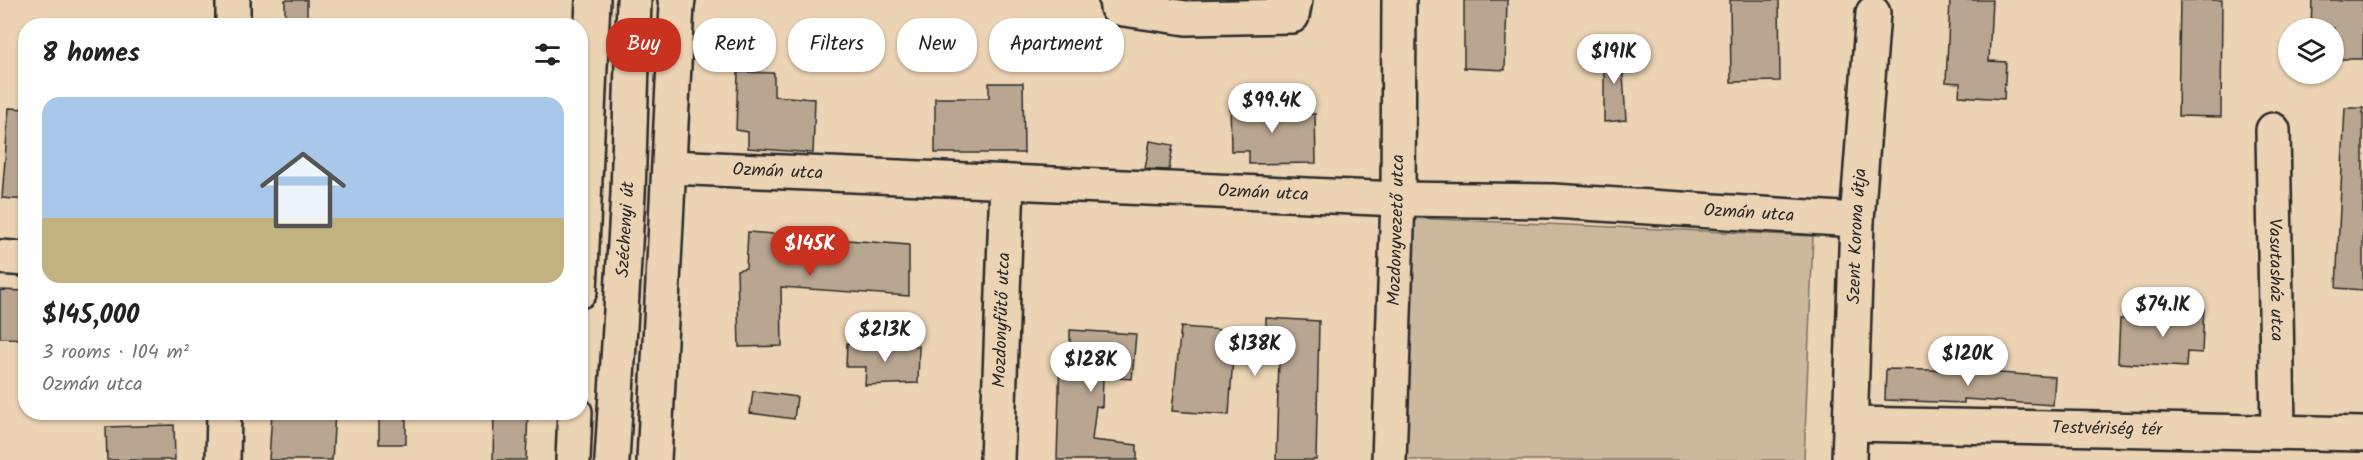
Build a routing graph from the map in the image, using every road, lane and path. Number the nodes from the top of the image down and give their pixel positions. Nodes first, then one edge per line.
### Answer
1 (233, 0) edge
2 (593, 0) edge
3 (634, 0) edge
4 (1116, 0) edge
5 (1295, 0) edge
6 (1399, 0) edge
7 (677, 2) edge
8 (1873, 13) dead end
9 (233, 18) edge
10 (588, 112) edge
11 (2273, 130) dead end
12 (670, 167) junction
13 (1006, 182) junction
14 (1398, 198) junction
15 (1857, 220) junction
16 (0, 257) edge
17 (18, 258) edge
18 (225, 420) edge
19 (575, 420) edge
20 (1851, 424) junction
21 (2278, 430) junction
22 (2363, 434) edge
23 (612, 458) edge
24 (223, 460) edge
25 (573, 460) edge
26 (654, 460) edge
27 (998, 460) edge
28 (1389, 460) edge
29 (1849, 460) edge

1 - 9 street
2 - 10 street
3 - 23 street, Széchenyi út
4 - 5 street
6 - 14 street, Mozdonyvezető utca
7 - 12 street
8 - 15 street, Szent Korona útja
11 - 21 street, Vasutasház utca
12 - 13 street, Ozmán utca
12 - 26 street
13 - 14 street, Ozmán utca
13 - 27 street, Mozdonyfűtő utca
14 - 15 street, Ozmán utca
14 - 28 street, Mozdonyvezető utca
15 - 20 street, Szent Korona útja
16 - 17 street
18 - 24 street
19 - 25 street
20 - 21 street, Testvériség tér
20 - 29 street, Szent Korona útja
21 - 22 street, Testvériség tér

